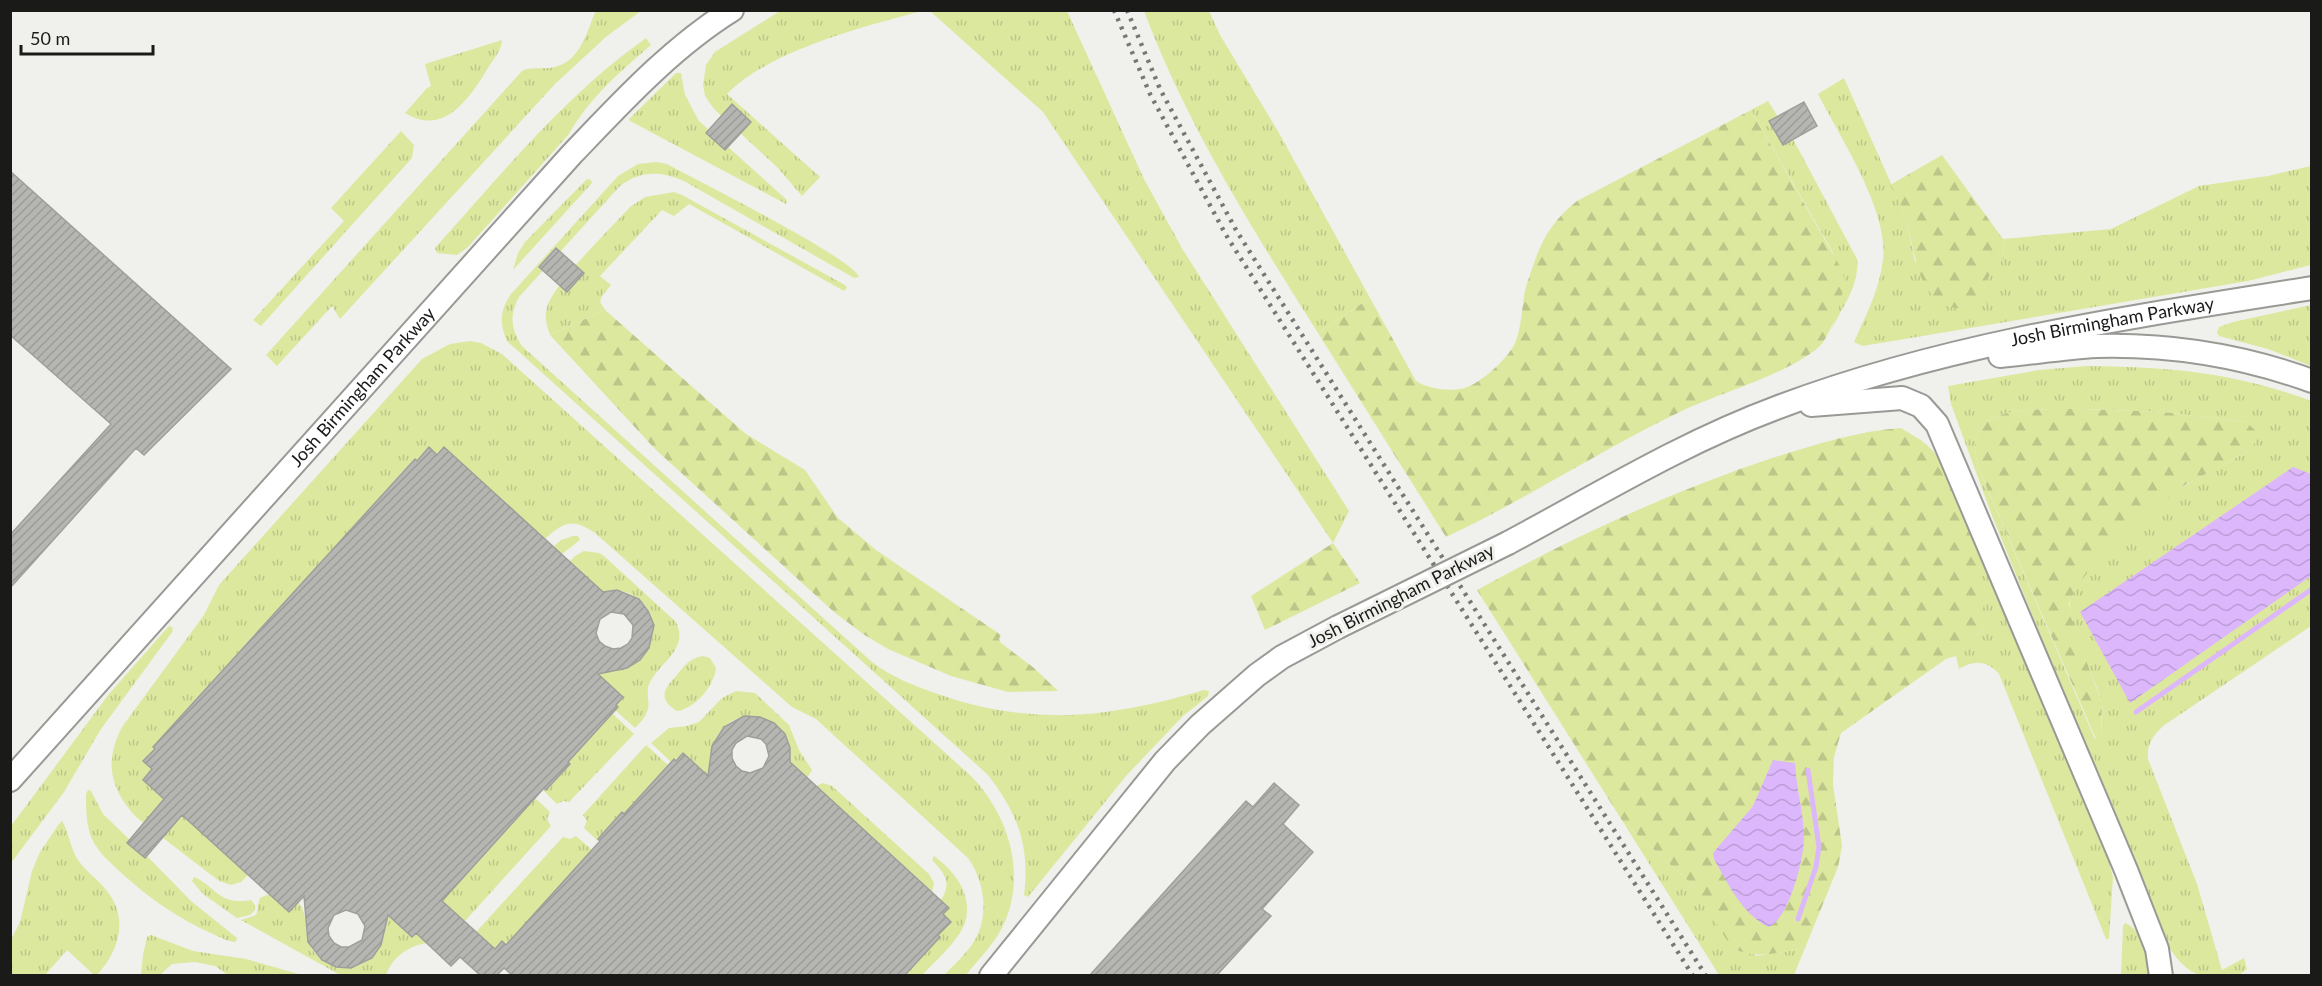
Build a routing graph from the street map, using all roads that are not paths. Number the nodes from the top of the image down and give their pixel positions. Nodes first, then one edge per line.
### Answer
1 (732, 10) edge
2 (2312, 288) edge
3 (1915, 363) junction
4 (2312, 381) edge
5 (1776, 408) junction
6 (10, 780) edge
7 (991, 975) edge
8 (2161, 975) edge

1 - 6 main road, Josh Birmingham Parkway
2 - 3 main road, Josh Birmingham Parkway
3 - 4 main road, Josh Birmingham Parkway
3 - 5 main road, Josh Birmingham Parkway
5 - 7 main road, Josh Birmingham Parkway, bridge
5 - 8 main road

